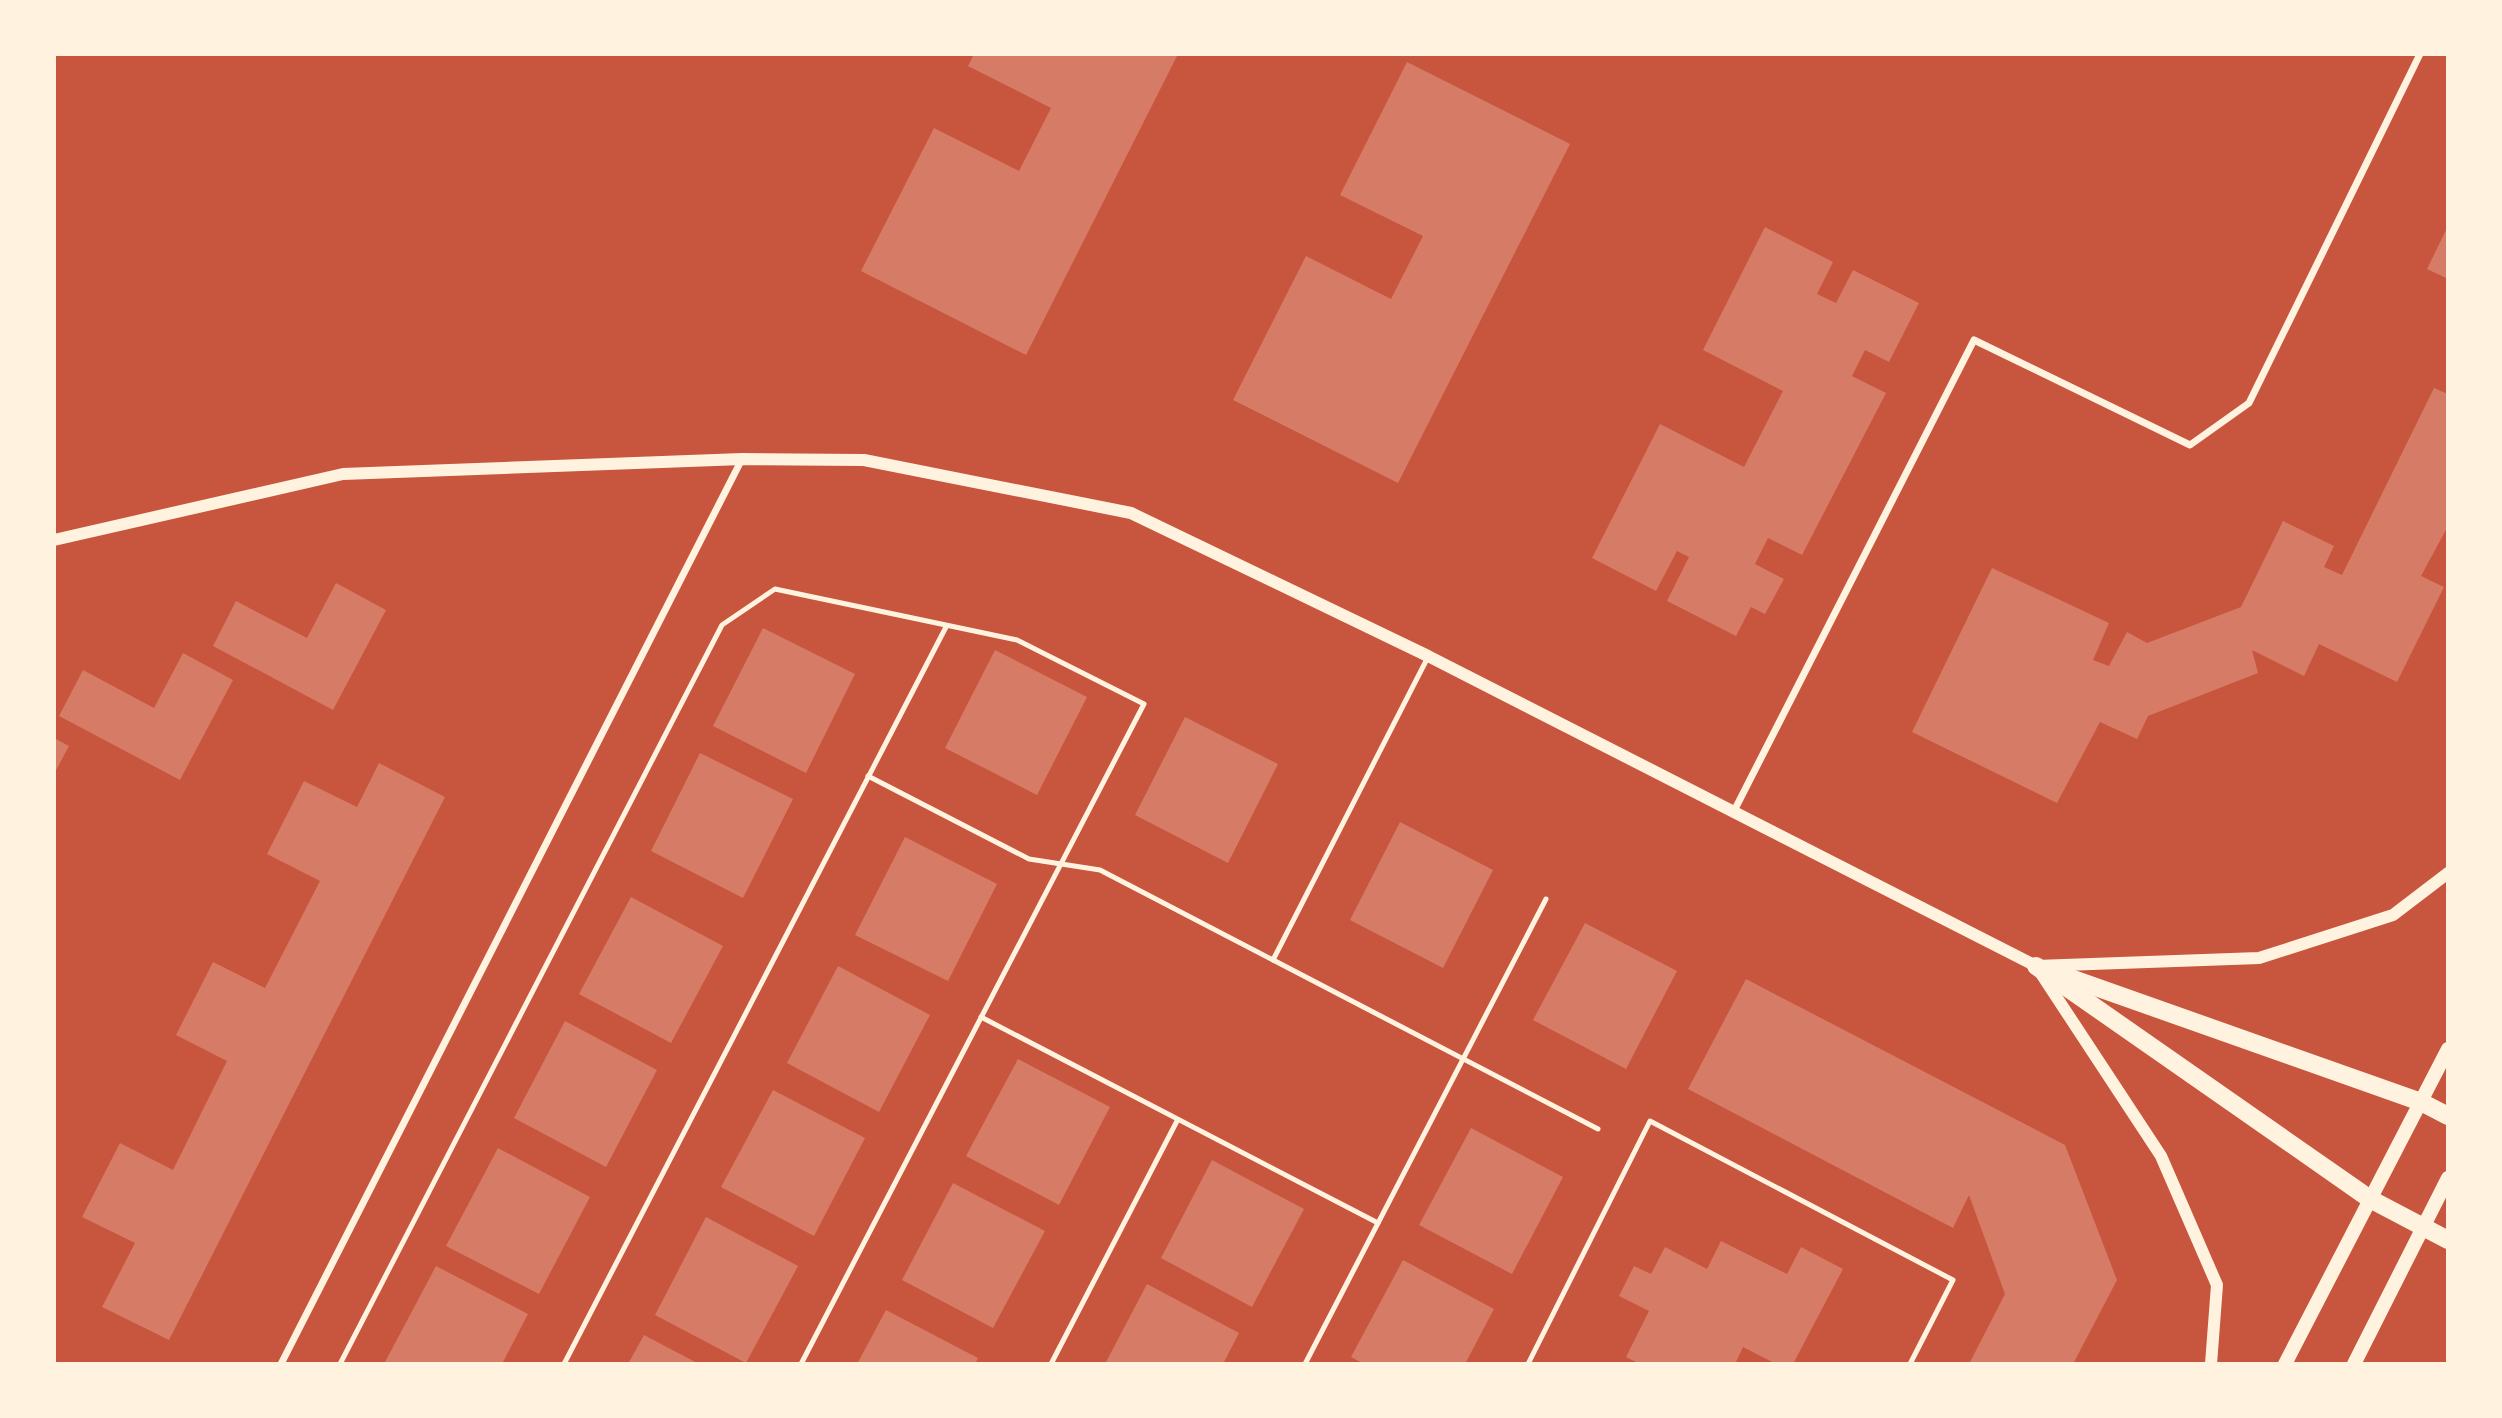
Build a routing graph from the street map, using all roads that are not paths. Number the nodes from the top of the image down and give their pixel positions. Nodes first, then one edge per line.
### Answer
1 (2420, 54) edge
2 (742, 459) junction
3 (54, 540) edge
4 (946, 627) junction
5 (1428, 656) junction
6 (868, 776) junction
7 (1733, 813) junction
8 (1061, 865) junction
9 (2448, 873) edge
10 (1546, 899) dead end
11 (1273, 960) junction
12 (2036, 966) junction
13 (981, 1017) junction
14 (2448, 1049) edge
15 (1463, 1059) junction
16 (2421, 1102) junction
17 (2448, 1116) edge
18 (1177, 1121) junction
19 (1598, 1129) dead end
20 (2448, 1178) edge
21 (2370, 1199) junction
22 (1378, 1223) junction
23 (2423, 1227) junction
24 (2448, 1240) edge
25 (281, 1364) edge
26 (340, 1364) edge
27 (564, 1364) edge
28 (801, 1364) edge
29 (1051, 1364) edge
30 (1305, 1364) edge
31 (1528, 1364) edge
32 (1910, 1364) edge
33 (2211, 1364) edge
34 (2285, 1364) edge
35 (2354, 1364) edge

1 - 7 street
2 - 3 street
2 - 5 street
2 - 25 street
4 - 6 lane
4 - 8 lane
4 - 26 lane
5 - 7 street
5 - 11 lane
6 - 8 lane
6 - 27 lane
7 - 12 street
8 - 11 lane
8 - 13 lane
9 - 12 street
10 - 15 lane
11 - 15 lane
12 - 16 main road
12 - 21 main road
12 - 33 street
13 - 18 lane
13 - 28 lane
14 - 16 main road
15 - 19 lane
15 - 22 lane
16 - 17 main road
16 - 21 main road
18 - 22 lane
18 - 29 lane
20 - 23 main road
21 - 23 main road
21 - 34 main road
22 - 30 lane
23 - 24 main road
23 - 35 main road
31 - 32 lane

